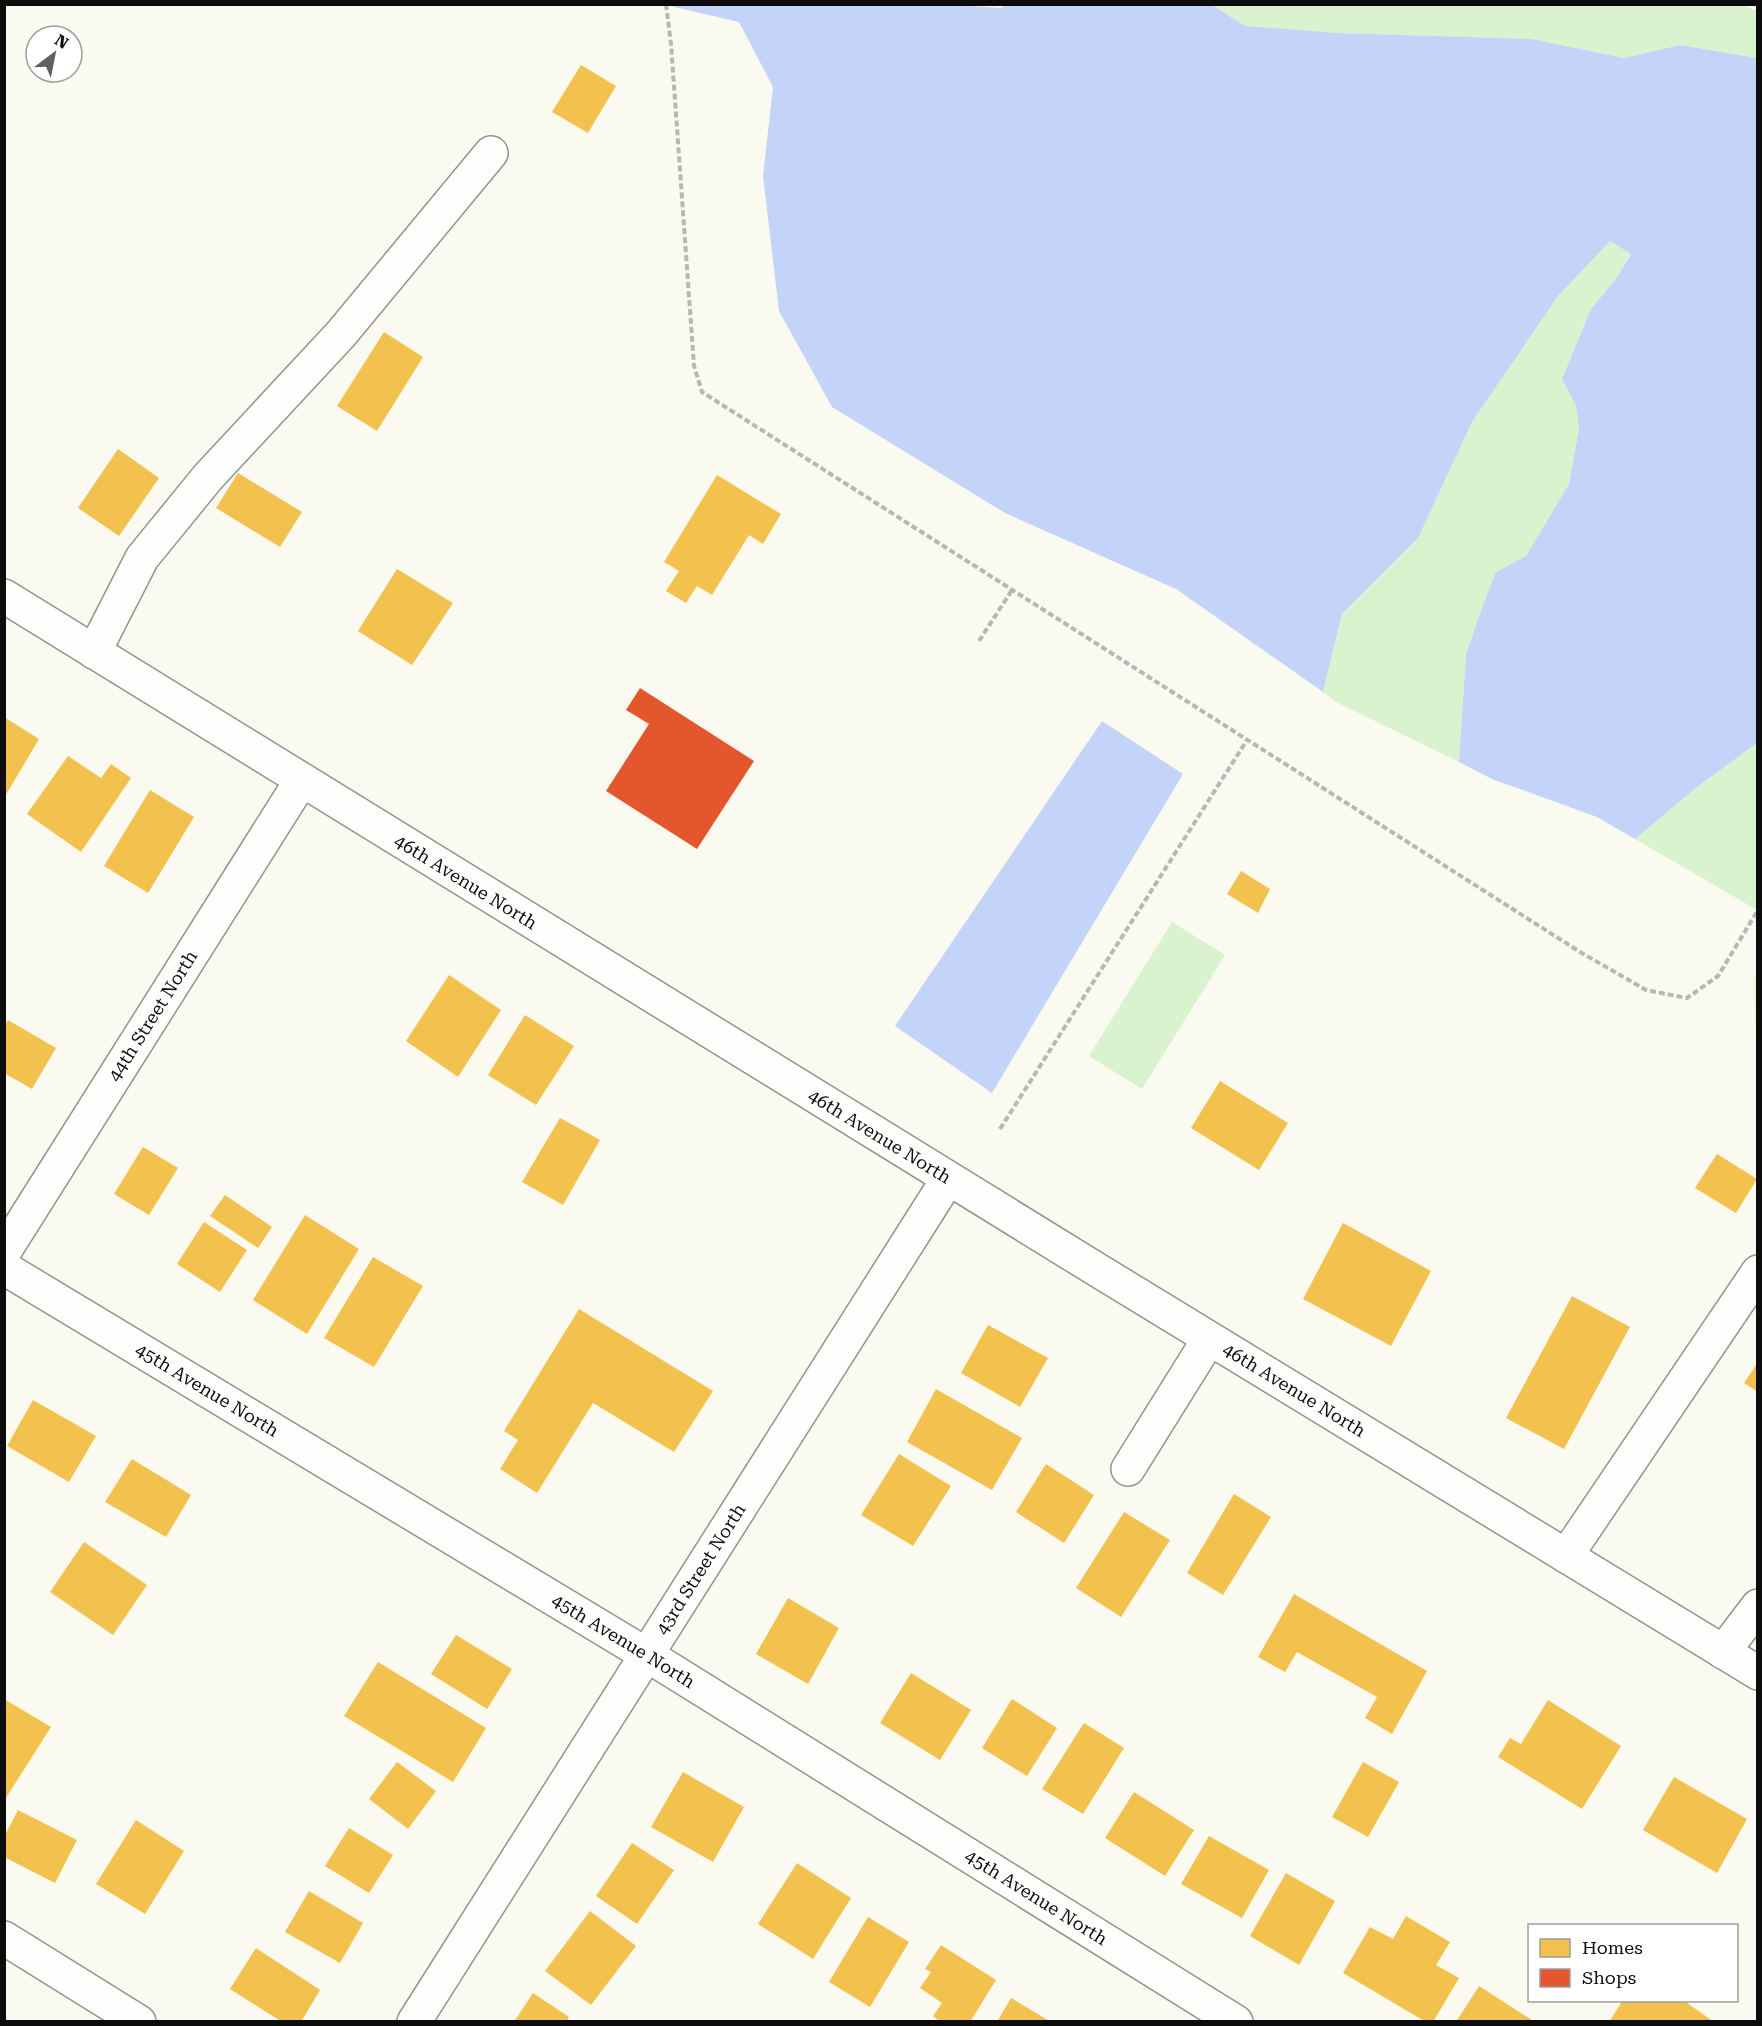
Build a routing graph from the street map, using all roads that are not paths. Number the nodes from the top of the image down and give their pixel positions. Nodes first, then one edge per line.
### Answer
1 (491, 153) dead end
2 (4, 596) edge
3 (94, 652) junction
4 (301, 781) junction
5 (948, 1179) junction
6 (4, 1252) edge
7 (4, 1269) edge
8 (1758, 1272) edge
9 (1209, 1339) junction
10 (1128, 1469) dead end
11 (1566, 1556) junction
12 (1758, 1606) edge
13 (1723, 1652) junction
14 (647, 1655) junction
15 (1758, 1673) edge
16 (4, 1938) edge
17 (140, 2022) edge
18 (414, 2022) edge
19 (1236, 2022) edge

1 - 3 street
2 - 3 street, 46th Avenue North
3 - 4 street, 46th Avenue North
4 - 5 street, 46th Avenue North
4 - 6 street, 44th Street North
5 - 9 street, 46th Avenue North
5 - 14 street, 43rd Street North
7 - 14 street, 45th Avenue North
8 - 11 street
9 - 10 street
9 - 11 street, 46th Avenue North
11 - 13 street, 46th Avenue North
12 - 13 street
13 - 15 street, 46th Avenue North
14 - 18 street, 43rd Street North
14 - 19 street, 45th Avenue North
16 - 17 street

